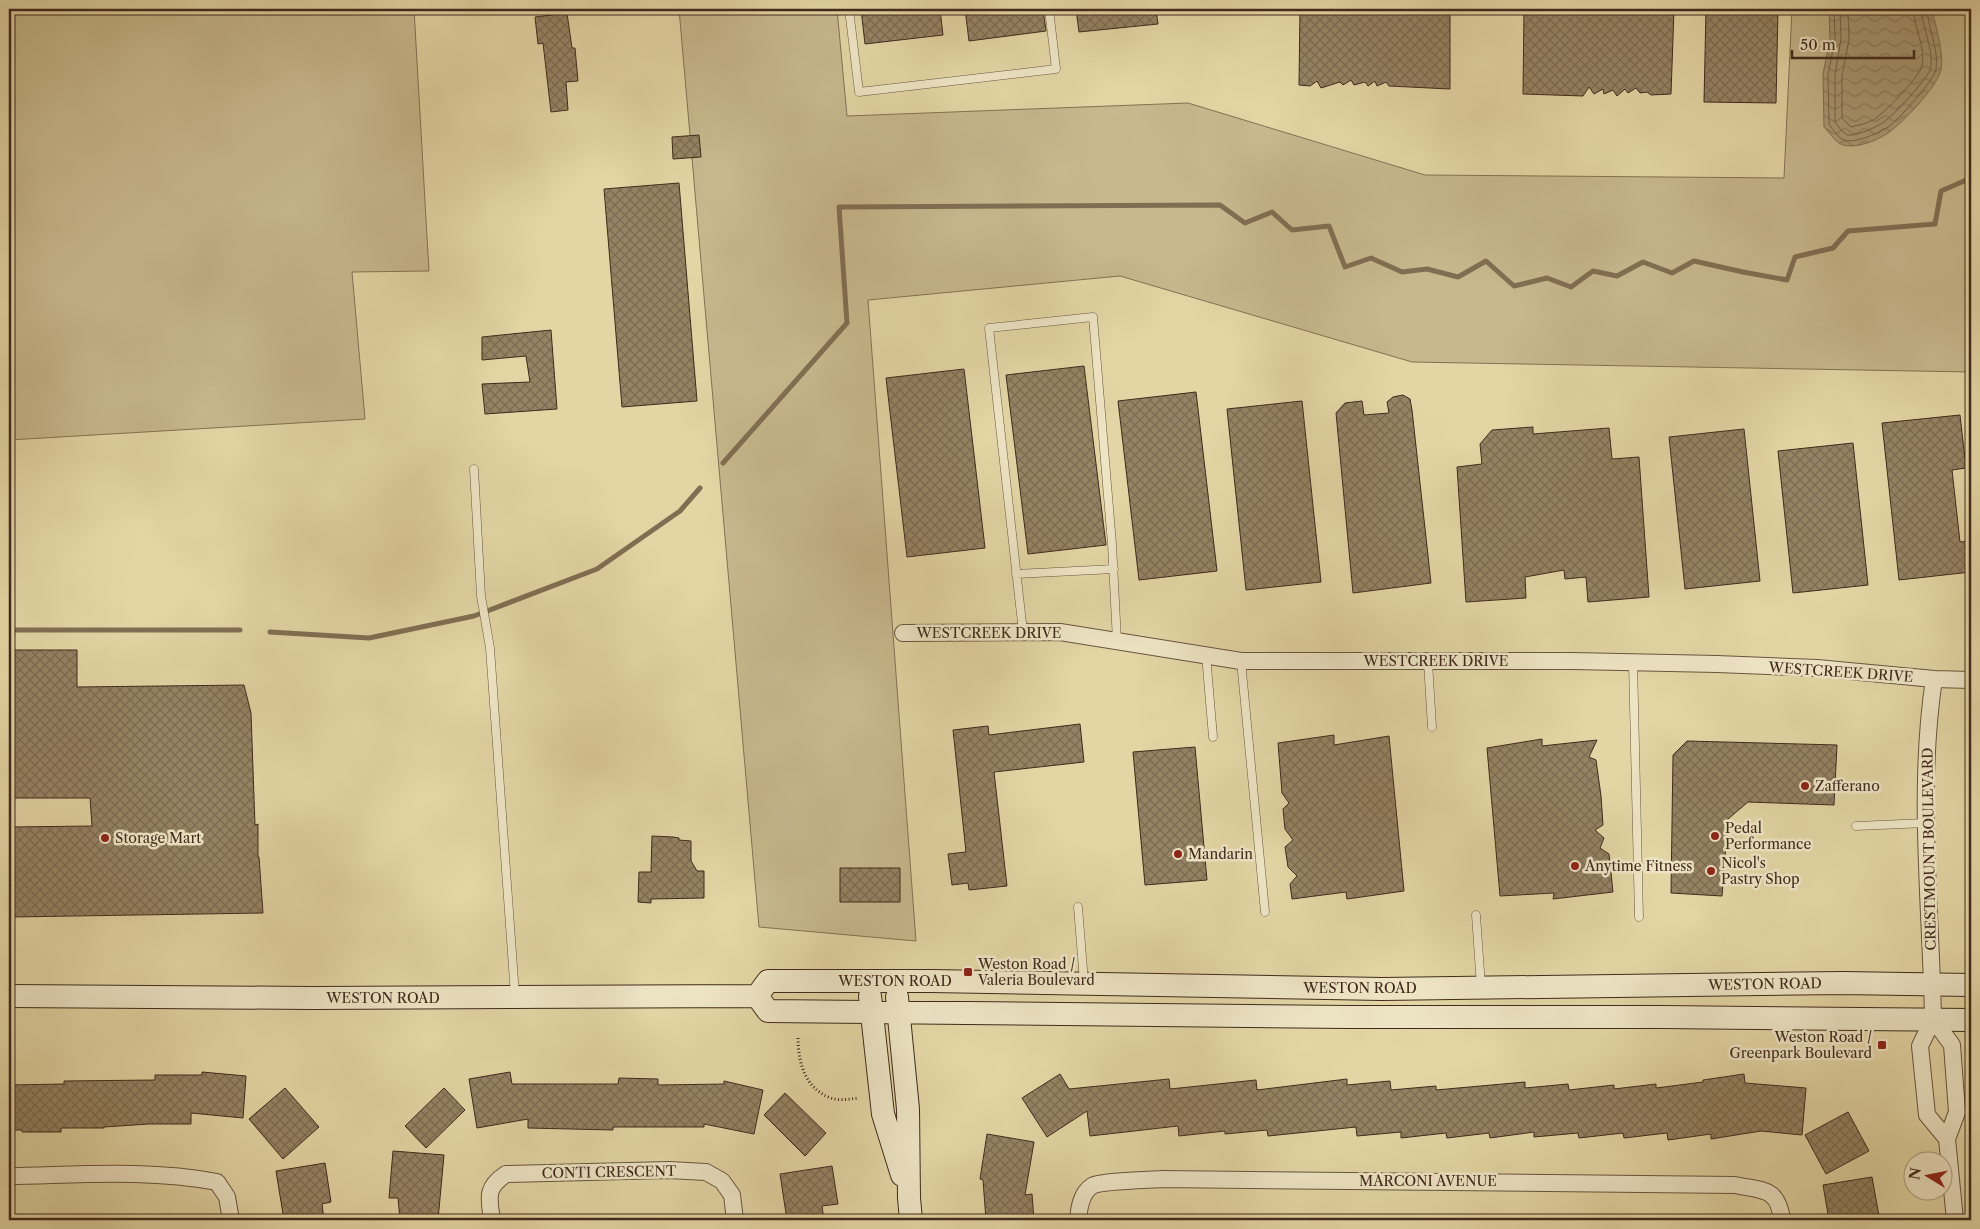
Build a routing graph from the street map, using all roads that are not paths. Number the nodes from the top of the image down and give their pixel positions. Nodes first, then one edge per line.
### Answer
1 (849, 9) edge
2 (1049, 9) edge
3 (474, 469) dead end
4 (1114, 569) junction
5 (1016, 574) junction
6 (1022, 632) junction
7 (903, 633) dead end
8 (1117, 642) junction
9 (1206, 655) junction
10 (1241, 661) junction
11 (1428, 662) junction
12 (1633, 662) junction
13 (1934, 679) junction
14 (1971, 680) edge
15 (1432, 727) dead end
16 (1213, 737) dead end
17 (1926, 823) junction
18 (1856, 826) dead end
19 (1078, 907) dead end
20 (1265, 912) dead end
21 (1476, 915) dead end
22 (1639, 917) dead end
23 (869, 981) junction
24 (895, 981) junction
25 (1084, 984) junction
26 (1932, 984) junction
27 (1971, 985) edge
28 (1482, 988) junction
29 (9, 996) edge
30 (758, 996) junction
31 (516, 997) junction
32 (872, 1011) junction
33 (898, 1011) junction
34 (1933, 1019) junction
35 (1971, 1020) edge
36 (1947, 1139) junction
37 (9, 1176) edge
38 (909, 1198) junction
39 (231, 1220) edge
40 (492, 1220) edge
41 (735, 1220) edge
42 (911, 1220) edge
43 (1078, 1220) edge
44 (1782, 1220) edge
45 (1955, 1220) edge

1 - 2 lane
3 - 31 lane
4 - 5 lane
4 - 5 lane
4 - 8 lane
5 - 6 lane
6 - 7 street, WESTCREEK DRIVE
6 - 8 street, WESTCREEK DRIVE
8 - 9 street, WESTCREEK DRIVE
9 - 10 street, WESTCREEK DRIVE
9 - 16 lane
10 - 11 street, WESTCREEK DRIVE
10 - 20 lane
11 - 12 street, WESTCREEK DRIVE
11 - 15 lane
12 - 13 street, WESTCREEK DRIVE
12 - 22 lane
13 - 14 street, WESTCREEK DRIVE
13 - 17 street, CRESTMOUNT BOULEVARD
17 - 18 lane
17 - 26 street, CRESTMOUNT BOULEVARD
19 - 25 lane
21 - 28 lane
23 - 24 main road, WESTON ROAD
23 - 30 main road, WESTON ROAD
23 - 32 main road
24 - 25 main road, WESTON ROAD
24 - 33 main road
25 - 28 main road, WESTON ROAD
26 - 27 main road, WESTON ROAD
26 - 28 main road, WESTON ROAD
26 - 34 street, CRESTMOUNT BOULEVARD
29 - 31 main road, WESTON ROAD
30 - 31 main road, WESTON ROAD
30 - 32 main road, WESTON ROAD
32 - 33 main road, WESTON ROAD
32 - 38 main road
33 - 34 main road, WESTON ROAD
33 - 38 main road
34 - 35 main road, WESTON ROAD
34 - 36 street
34 - 36 street
36 - 45 street
37 - 39 street
38 - 42 main road
40 - 41 street, CONTI CRESCENT
43 - 44 street, MARCONI AVENUE

